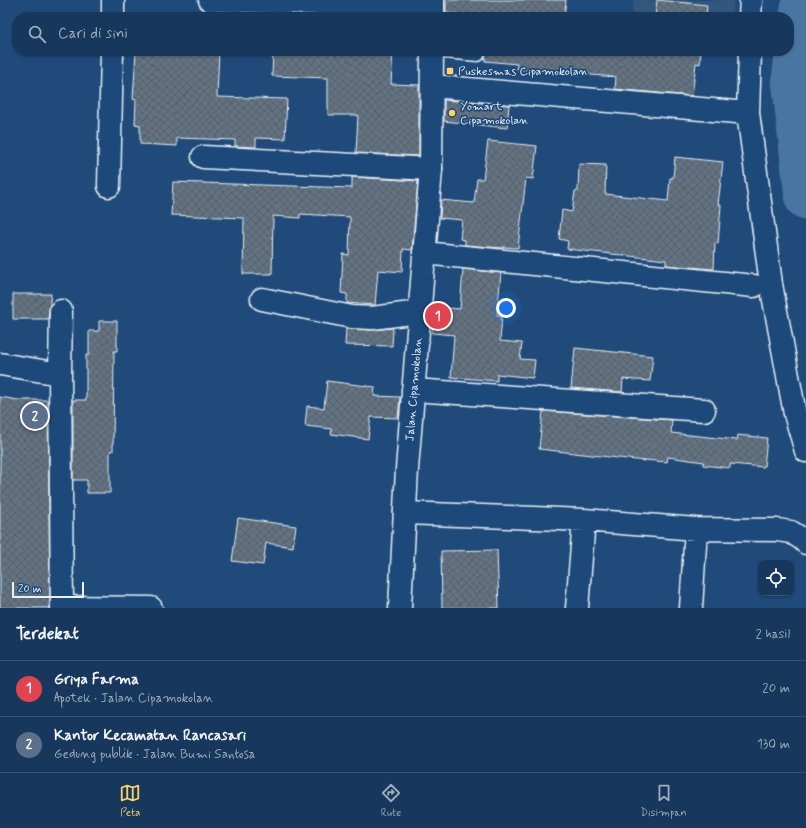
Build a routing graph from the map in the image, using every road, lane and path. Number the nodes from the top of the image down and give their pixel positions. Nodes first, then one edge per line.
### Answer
1 (114, 0) edge
2 (210, 0) edge
3 (751, 0) edge
4 (433, 8) edge
5 (113, 12) edge
6 (750, 12) edge
7 (112, 56) edge
8 (432, 56) edge
9 (750, 56) edge
10 (432, 86) junction
11 (748, 113) junction
12 (203, 157) dead end
13 (431, 169) junction
14 (109, 186) dead end
15 (424, 253) junction
16 (754, 286) dead end
17 (262, 299) dead end
18 (61, 311) dead end
19 (419, 312) junction
20 (0, 364) edge
21 (60, 374) junction
22 (413, 390) junction
23 (704, 410) dead end
24 (806, 451) edge
25 (405, 513) junction
26 (584, 520) junction
27 (696, 529) junction
28 (806, 543) edge
29 (62, 608) edge
30 (151, 608) edge
31 (400, 608) edge
32 (577, 608) edge
33 (692, 608) edge

1 - 5 street
2 - 4 street
3 - 6 street
7 - 14 street
8 - 10 street, Jalan Cipamokolan
9 - 11 street
10 - 11 street
10 - 13 street, Jalan Cipamokolan
11 - 24 street
12 - 13 street
13 - 15 street, Jalan Cipamokolan
15 - 16 street
15 - 19 street, Jalan Cipamokolan
17 - 19 street
18 - 21 street
19 - 22 street, Jalan Cipamokolan
20 - 21 street
21 - 29 street
22 - 23 street
22 - 25 street, Jalan Cipamokolan
25 - 26 street
25 - 31 street, Jalan Cipamokolan
26 - 27 street
26 - 32 street
27 - 28 street
27 - 33 street
29 - 30 street

